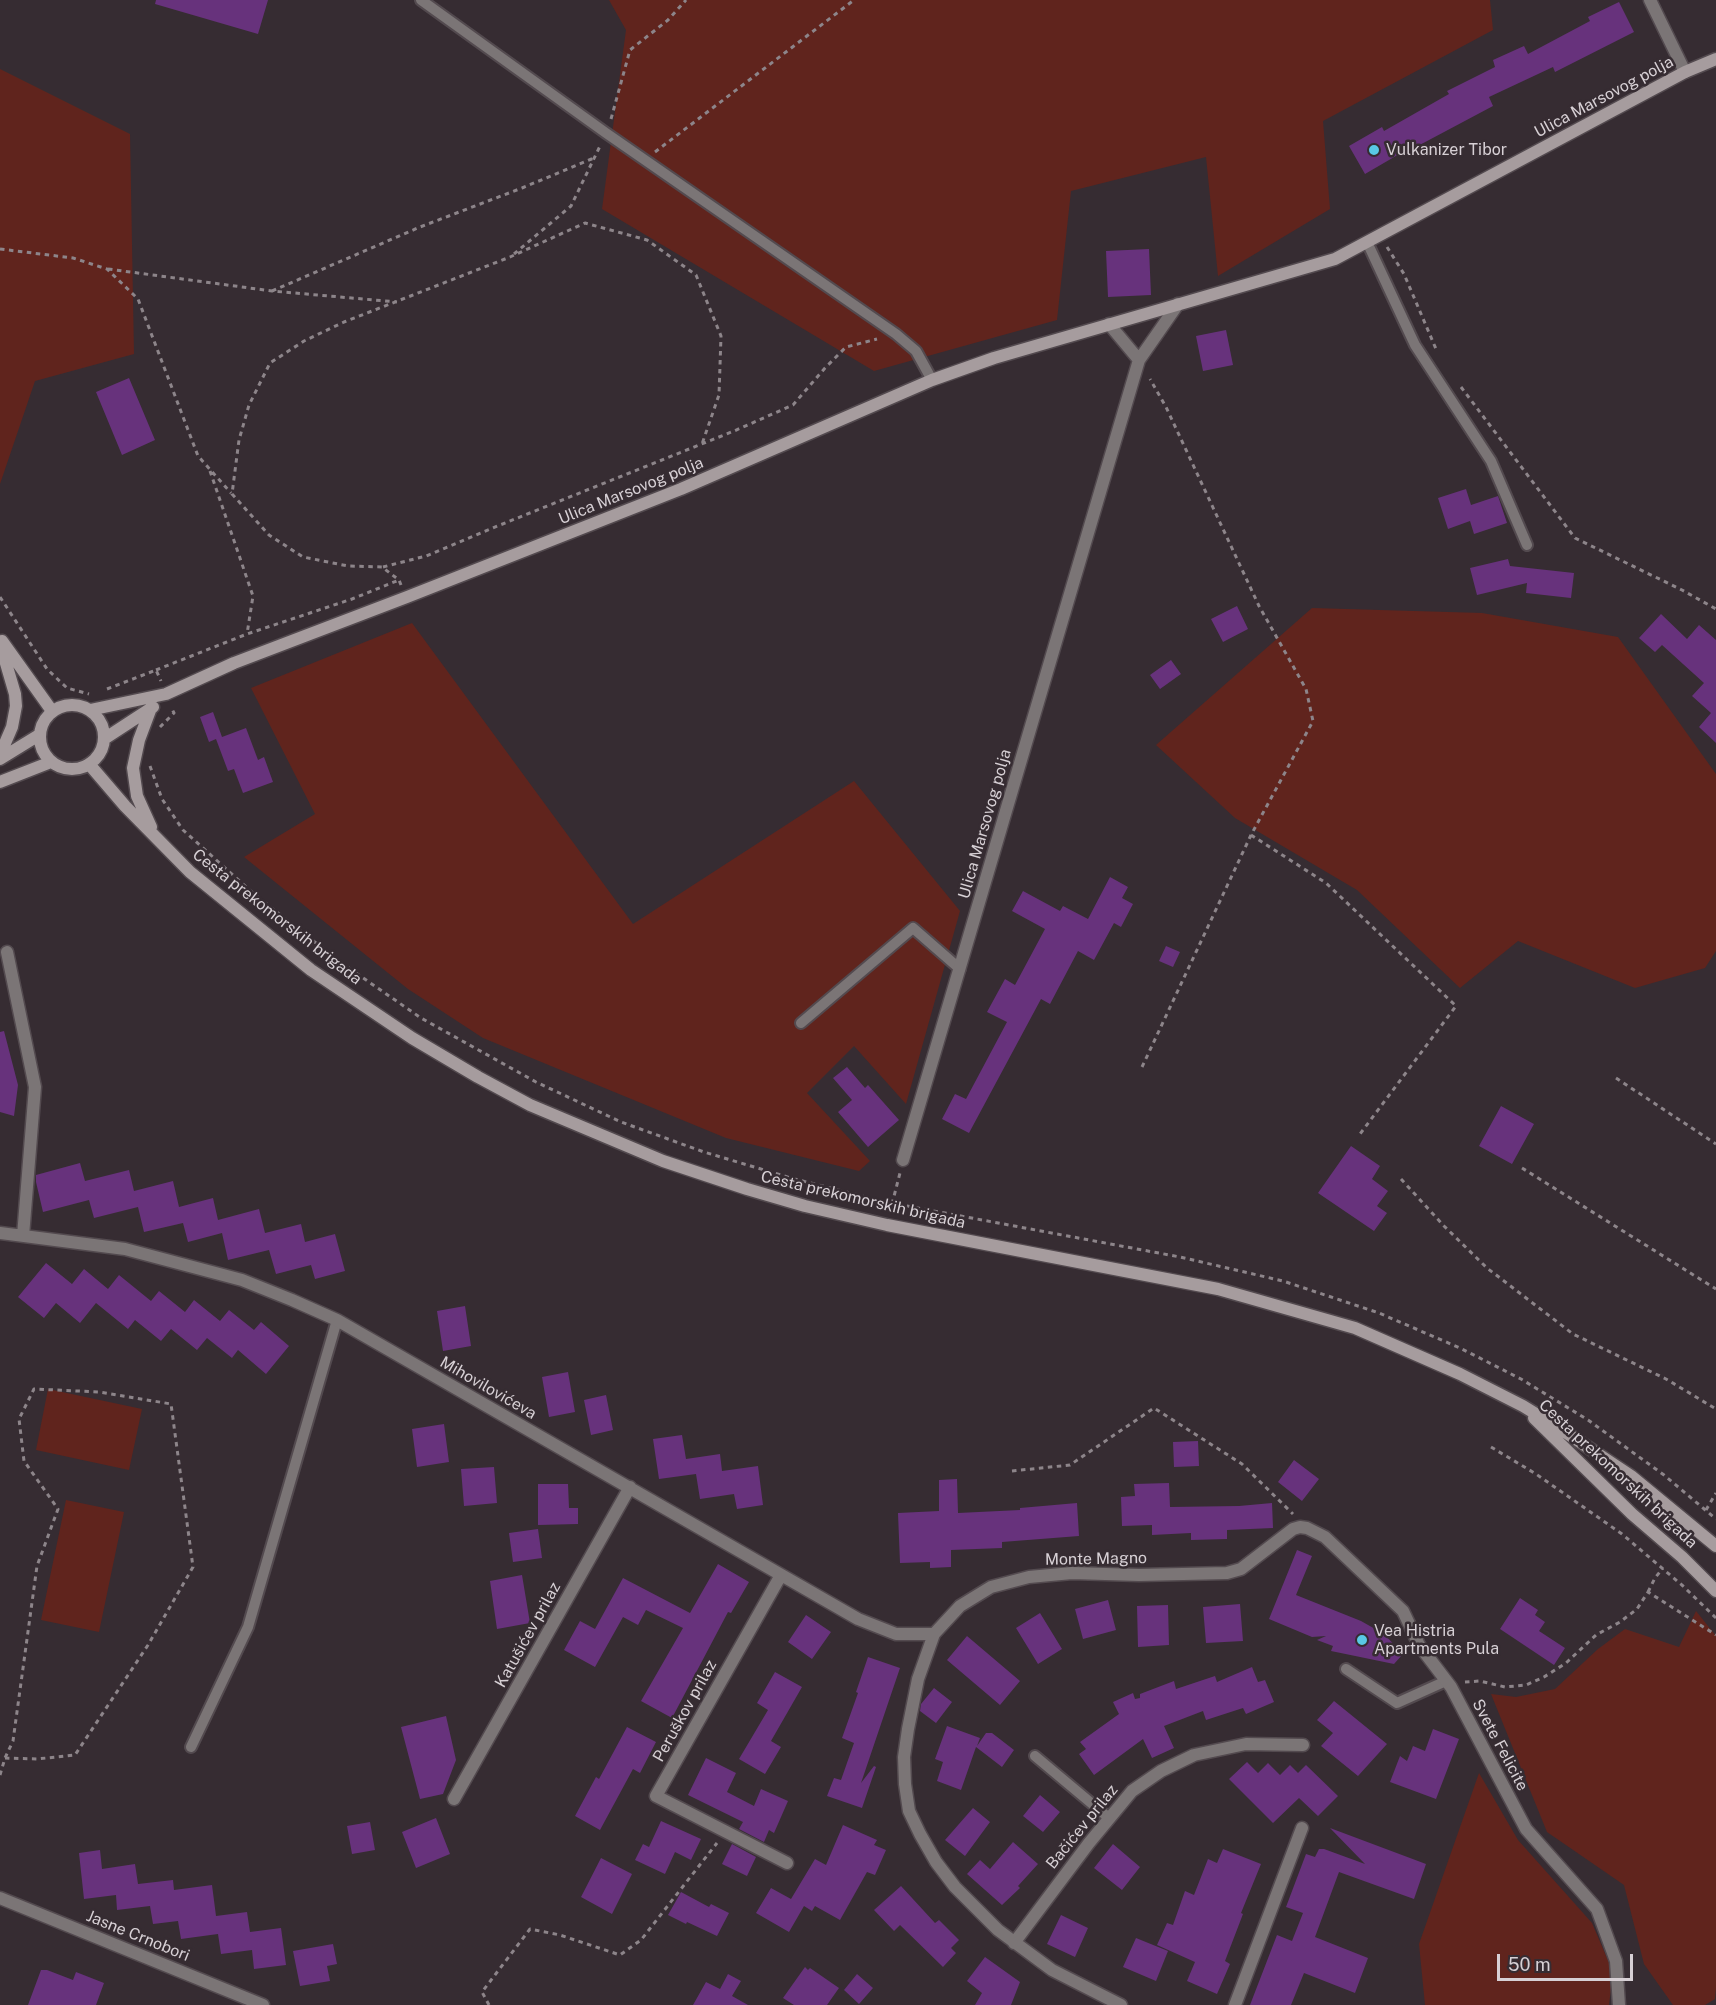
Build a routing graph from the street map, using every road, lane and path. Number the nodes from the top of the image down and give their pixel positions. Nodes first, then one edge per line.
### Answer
1 (421, 0) edge
2 (686, 0) edge
3 (854, 0) edge
4 (1650, 0) edge
5 (1716, 59) edge
6 (1685, 72) junction
7 (606, 134) junction
8 (594, 158) junction
9 (644, 160) junction
10 (1380, 236) junction
11 (1366, 242) junction
12 (0, 249) edge
13 (510, 257) junction
14 (106, 269) junction
15 (272, 291) junction
16 (398, 302) junction
17 (1178, 304) junction
18 (1109, 324) junction
19 (896, 334) junction
20 (1441, 359) dead end
21 (1139, 360) junction
22 (1455, 378) dead end
23 (932, 380) junction
24 (702, 444) junction
25 (210, 469) junction
26 (232, 494) junction
27 (1527, 545) dead end
28 (382, 567) junction
29 (399, 580) junction
30 (0, 597) edge
31 (407, 597) junction
32 (1716, 609) edge
33 (247, 634) junction
34 (0, 637) edge
35 (0, 643) edge
36 (156, 670) junction
37 (105, 690) dead end
38 (98, 692) dead end
39 (166, 694) junction
40 (152, 708) junction
41 (90, 710) junction
42 (52, 711) junction
43 (159, 728) dead end
44 (39, 735) junction
45 (104, 739) junction
46 (0, 757) edge
47 (51, 762) junction
48 (149, 763) dead end
49 (89, 764) junction
50 (0, 782) edge
51 (1251, 835) junction
52 (157, 839) junction
53 (7, 952) dead end
54 (960, 969) junction
55 (801, 1023) dead end
56 (1142, 1067) dead end
57 (1616, 1078) dead end
58 (1360, 1134) dead end
59 (1716, 1144) edge
60 (903, 1160) joint
61 (1521, 1168) dead end
62 (1401, 1179) dead end
63 (892, 1204) junction
64 (0, 1233) edge
65 (23, 1236) junction
66 (1716, 1290) edge
67 (337, 1320) junction
68 (1523, 1406) junction
69 (1716, 1409) edge
70 (1491, 1447) dead end
71 (1012, 1472) dead end
72 (630, 1487) junction
73 (1716, 1493) edge
74 (1706, 1510) junction
75 (1716, 1519) edge
76 (1307, 1528) junction
77 (1716, 1546) edge
78 (1663, 1569) junction
79 (781, 1575) junction
80 (1716, 1591) edge
81 (1648, 1592) junction
82 (1716, 1618) edge
83 (934, 1634) junction
84 (1716, 1635) edge
85 (1346, 1669) dead end
86 (1449, 1684) junction
87 (1303, 1745) dead end
88 (192, 1748) dead end
89 (1035, 1756) dead end
90 (5, 1758) junction
91 (0, 1775) edge
92 (454, 1799) dead end
93 (1109, 1818) junction
94 (1302, 1828) dead end
95 (725, 1832) junction
96 (787, 1863) dead end
97 (0, 1898) edge
98 (1014, 1943) junction
99 (263, 2005) edge
100 (489, 2005) edge
101 (1121, 2005) edge
102 (1235, 2005) edge
103 (1619, 2005) edge

1 - 7 lane
2 - 7 path
3 - 9 path
4 - 6 street
5 - 6 main road, Ulica Marsovog polja
6 - 10 main road, Ulica Marsovog polja
7 - 8 path
7 - 9 lane
8 - 13 path
8 - 15 path
9 - 19 lane
10 - 11 main road, Ulica Marsovog polja
10 - 20 path
11 - 17 main road, Ulica Marsovog polja
11 - 27 lane
12 - 14 path
13 - 16 path
13 - 24 path
14 - 15 path
14 - 25 path
15 - 16 path
16 - 26 path
17 - 18 main road, Ulica Marsovog polja
17 - 21 street, Ulica Marsovog polja
18 - 21 street
18 - 23 main road, Ulica Marsovog polja
19 - 23 lane
19 - 24 path
21 - 51 path
21 - 54 street, Ulica Marsovog polja
22 - 32 path
23 - 31 main road, Ulica Marsovog polja
24 - 28 path
25 - 26 path
25 - 33 path
26 - 28 path
28 - 29 path
29 - 31 path
29 - 33 path
30 - 38 path
31 - 39 main road, Ulica Marsovog polja
33 - 36 path
34 - 42 main road
35 - 46 main road
36 - 37 path
36 - 39 path
39 - 40 main road, Ulica Marsovog polja
39 - 41 main road, Ulica Marsovog polja
39 - 43 path
40 - 45 main road, Ulica Marsovog polja
40 - 52 main road
41 - 42 main road
41 - 45 main road
42 - 44 main road
44 - 46 main road
44 - 47 main road
45 - 49 main road
47 - 49 main road
47 - 50 main road
48 - 63 path
49 - 52 main road, Cesta prekomorskih brigada
51 - 56 path
51 - 58 path
52 - 68 main road, Cesta prekomorskih brigada
53 - 65 street
54 - 55 lane
54 - 60 street, Ulica Marsovog polja
57 - 59 path
60 - 63 path
61 - 66 path
62 - 69 path
63 - 74 path
64 - 65 street, Mihovilovićeva
65 - 67 street, Mihovilovićeva
67 - 72 street, Mihovilovićeva
67 - 88 lane
68 - 77 main road, Cesta prekomorskih brigada
68 - 80 main road, Cesta prekomorskih brigada
70 - 78 path
71 - 76 path
72 - 79 street, Mihovilovićeva
72 - 92 street, Katušićev prilaz
73 - 74 path
74 - 75 path
76 - 83 street, Monte Magno
76 - 86 street, Svete Felicite
78 - 81 path
78 - 82 path
79 - 83 street, Mihovilovićeva
79 - 95 street, Peruškov prilaz
81 - 84 path
81 - 86 path
83 - 98 street, Monte Magno
85 - 86 lane
86 - 103 street, Svete Felicite
87 - 93 street, Bačićev prilaz
89 - 93 lane
90 - 90 path
90 - 91 path
93 - 98 street, Bačićev prilaz
94 - 102 street
95 - 96 street
95 - 100 path
97 - 99 street, Jasne Crnobori
98 - 101 street, Monte Magno

